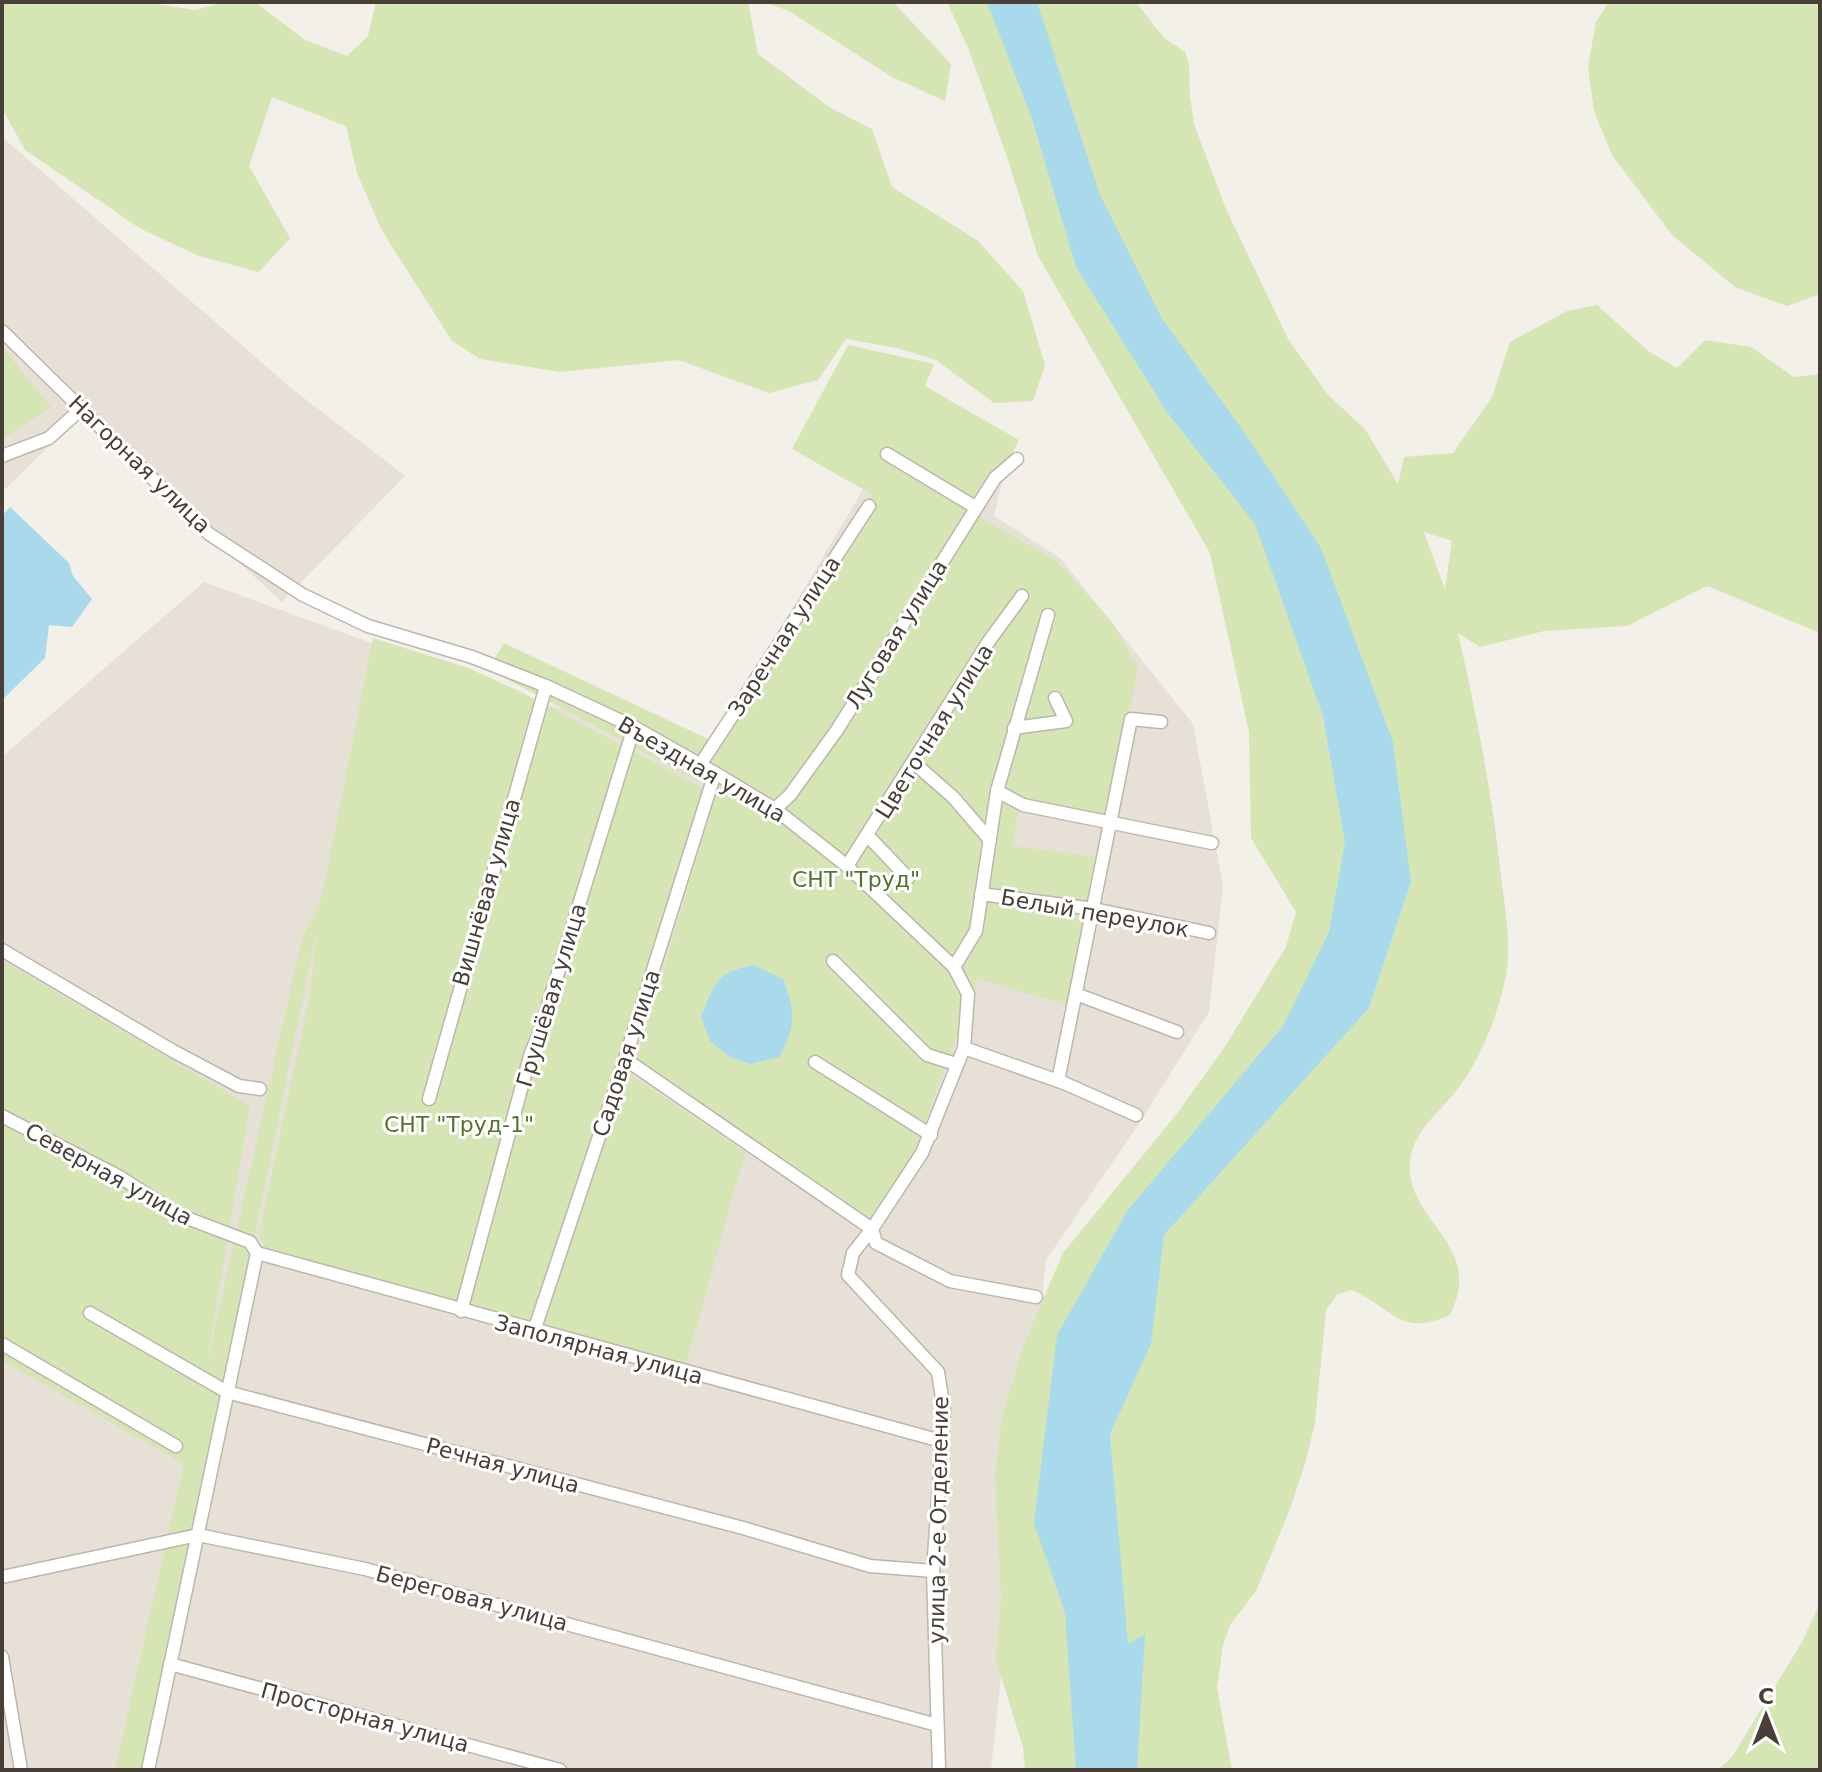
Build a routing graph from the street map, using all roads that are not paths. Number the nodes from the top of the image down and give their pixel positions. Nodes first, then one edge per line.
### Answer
1 (2, 331) edge
2 (82, 408) junction
3 (887, 454) dead end
4 (2, 456) edge
5 (1017, 459) dead end
6 (869, 506) dead end
7 (975, 507) junction
8 (1022, 596) dead end
9 (1048, 615) dead end
10 (510, 672) joint
11 (546, 686) junction
12 (1055, 698) dead end
13 (1161, 722) dead end
14 (634, 727) junction
15 (1014, 728) junction
16 (914, 763) junction
17 (700, 765) junction
18 (715, 773) junction
19 (997, 791) junction
20 (775, 809) junction
21 (1111, 822) junction
22 (868, 836) junction
23 (990, 840) junction
24 (1212, 843) dead end
25 (847, 866) junction
26 (908, 878) dead end
27 (981, 894) junction
28 (1094, 909) junction
29 (1209, 933) dead end
30 (2, 950) edge
31 (833, 961) dead end
32 (954, 967) junction
33 (1076, 994) junction
34 (1177, 1032) dead end
35 (964, 1048) junction
36 (625, 1059) junction
37 (815, 1062) dead end
38 (956, 1064) junction
39 (1058, 1081) junction
40 (260, 1089) dead end
41 (429, 1099) dead end
42 (1136, 1115) dead end
43 (2, 1116) edge
44 (931, 1135) junction
45 (872, 1229) junction
46 (257, 1253) junction
47 (1036, 1297) dead end
48 (461, 1311) junction
49 (90, 1313) dead end
50 (534, 1331) junction
51 (2, 1344) edge
52 (227, 1392) junction
53 (941, 1441) junction
54 (176, 1446) dead end
55 (198, 1535) junction
56 (933, 1571) junction
57 (2, 1577) edge
58 (2, 1657) edge
59 (170, 1664) junction
60 (937, 1725) junction
61 (21, 1770) edge
62 (148, 1770) edge
63 (560, 1770) edge
64 (939, 1770) edge

1 - 2 street, Нагорная улица
2 - 4 street
2 - 10 street, Нагорная улица
3 - 7 street
5 - 7 street, Луговая улица
6 - 17 street, Заречная улица
7 - 20 street, Луговая улица
8 - 16 street, Цветочная улица
9 - 15 street
10 - 11 street, Въездная улица
11 - 14 street, Въездная улица
11 - 41 street, Вишнёвая улица
12 - 15 street
13 - 21 street
14 - 17 street, Въездная улица
14 - 48 street, Грушёвая улица
15 - 19 street
16 - 22 street, Цветочная улица
16 - 23 street
17 - 18 street, Въездная улица
18 - 20 street, Въездная улица
18 - 36 street, Садовая улица
19 - 21 street
19 - 23 street
20 - 25 street, Въездная улица
21 - 24 street
21 - 28 street
22 - 25 street, Цветочная улица
22 - 26 street
23 - 27 street
25 - 32 street, Въездная улица
27 - 28 street, Белый переулок
27 - 32 street
28 - 29 street, Белый переулок
28 - 33 street
30 - 40 street
31 - 38 street
32 - 35 street, Въездная улица
33 - 34 street
33 - 39 street
35 - 38 street, улица 2-е Отделение
35 - 39 street
36 - 45 street
36 - 50 street, Садовая улица
37 - 44 street
38 - 44 street, улица 2-е Отделение
39 - 42 street
43 - 46 street, Северная улица
44 - 45 street, улица 2-е Отделение
45 - 47 street
45 - 53 street, улица 2-е Отделение
46 - 48 street, Заполярная улица
46 - 52 street
48 - 50 street, Заполярная улица
49 - 52 street, Речная улица
50 - 53 street, Заполярная улица
51 - 54 street
52 - 55 street
52 - 56 street, Речная улица
53 - 56 street, улица 2-е Отделение
55 - 57 street, Береговая улица
55 - 59 street
55 - 60 street, Береговая улица
56 - 60 street, улица 2-е Отделение
58 - 61 street
59 - 62 street
59 - 63 street, Просторная улица
60 - 64 street, улица 2-е Отделение

